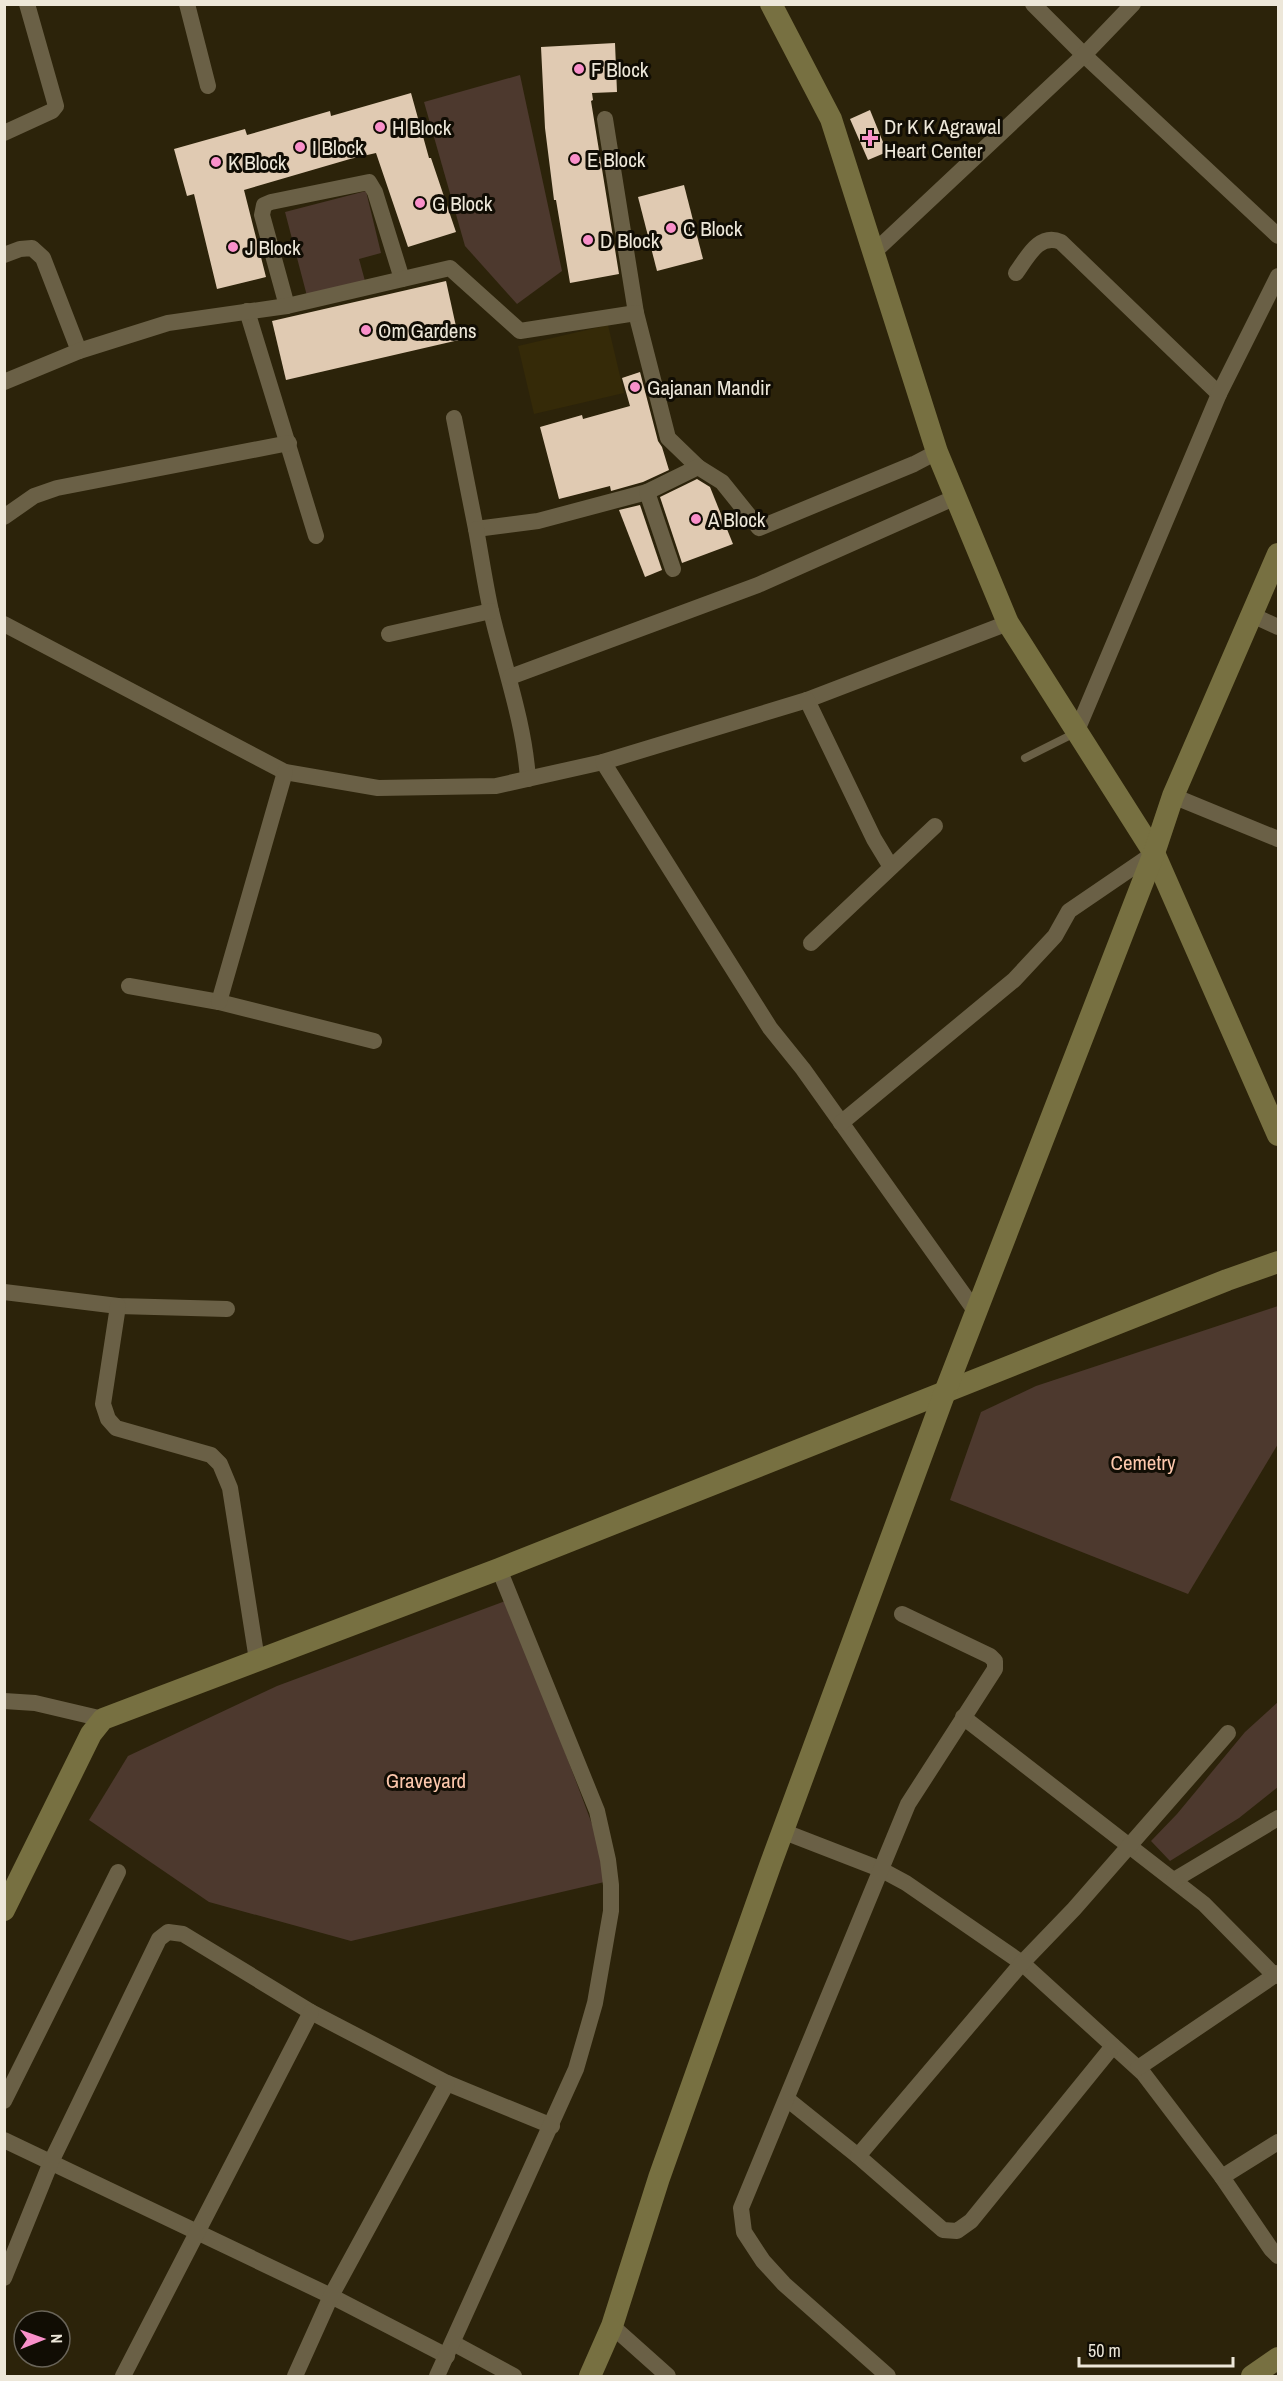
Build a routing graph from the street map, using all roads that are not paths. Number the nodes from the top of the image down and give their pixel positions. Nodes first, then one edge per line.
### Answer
1 (27, 4) edge
2 (187, 4) edge
3 (771, 4) edge
4 (1033, 4) edge
5 (1134, 4) edge
6 (1084, 55) junction
7 (208, 86) dead end
8 (605, 119) dead end
9 (4, 133) edge
10 (1278, 236) edge
11 (873, 253) junction
12 (4, 255) edge
13 (1016, 273) dead end
14 (1278, 276) edge
15 (402, 279) junction
16 (286, 306) junction
17 (247, 311) junction
18 (636, 313) junction
19 (79, 351) junction
20 (4, 382) edge
21 (1220, 394) junction
22 (454, 418) dead end
23 (289, 443) junction
24 (937, 452) junction
25 (698, 467) junction
26 (647, 492) junction
27 (956, 497) junction
28 (4, 517) edge
29 (476, 529) junction
30 (316, 536) dead end
31 (1278, 554) edge
32 (673, 569) dead end
33 (491, 611) junction
34 (1252, 615) junction
35 (1008, 623) junction
36 (4, 624) edge
37 (1278, 627) edge
38 (389, 634) dead end
39 (510, 677) junction
40 (807, 700) junction
41 (1076, 733) junction
42 (1025, 758) dead end
43 (603, 762) junction
44 (285, 772) junction
45 (528, 779) junction
46 (1173, 796) junction
47 (935, 826) dead end
48 (1278, 839) edge
49 (1154, 854) junction
50 (891, 867) junction
51 (811, 943) dead end
52 (129, 986) dead end
53 (219, 1002) junction
54 (374, 1041) dead end
55 (841, 1123) junction
56 (1278, 1135) edge
57 (1278, 1262) edge
58 (4, 1292) edge
59 (118, 1306) junction
60 (227, 1309) dead end
61 (976, 1312) junction
62 (945, 1392) junction
63 (500, 1569) junction
64 (902, 1614) dead end
65 (257, 1660) junction
66 (4, 1701) edge
67 (963, 1717) junction
68 (103, 1719) junction
69 (1228, 1733) dead end
70 (1278, 1818) edge
71 (782, 1831) junction
72 (1129, 1846) junction
73 (880, 1869) junction
74 (118, 1872) dead end
75 (1174, 1880) junction
76 (4, 1910) edge
77 (1022, 1963) junction
78 (1276, 1975) edge
79 (311, 2012) junction
80 (1113, 2046) junction
81 (1138, 2068) junction
82 (447, 2083) junction
83 (787, 2099) junction
84 (4, 2101) edge
85 (552, 2126) junction
86 (4, 2140) edge
87 (1278, 2142) edge
88 (858, 2156) junction
89 (51, 2162) junction
90 (1222, 2177) junction
91 (199, 2233) junction
92 (1278, 2256) edge
93 (4, 2278) edge
94 (331, 2296) junction
95 (612, 2326) junction
96 (450, 2349) junction
97 (1278, 2358) edge
98 (123, 2376) edge
99 (295, 2376) edge
100 (437, 2376) edge
101 (514, 2376) edge
102 (590, 2376) edge
103 (668, 2376) edge
104 (888, 2376) edge
105 (1252, 2376) edge

1 - 9 street
2 - 7 street
3 - 11 street
4 - 6 street
5 - 6 street
6 - 10 street
6 - 11 street
8 - 18 street
11 - 24 street
12 - 19 street
13 - 21 street
14 - 21 street
15 - 16 street
15 - 16 street
15 - 18 street
16 - 17 street
17 - 19 street
17 - 23 street
18 - 25 street
19 - 20 street
21 - 41 street
22 - 29 street
23 - 28 street
23 - 30 street
24 - 25 street
24 - 27 street
25 - 26 street
26 - 29 street
26 - 32 street
27 - 35 street
27 - 39 street
29 - 33 street
31 - 34 street
33 - 38 street
33 - 39 street
34 - 37 street
34 - 46 street
35 - 40 street
35 - 41 street
36 - 44 street
39 - 45 street
40 - 43 street
40 - 50 street
41 - 42 lane
41 - 49 street
43 - 45 street
43 - 55 street
44 - 45 street
44 - 53 street
46 - 48 street
46 - 49 street
47 - 50 street
49 - 55 street
49 - 56 street
49 - 61 street
50 - 51 street
52 - 53 street
53 - 54 street
55 - 61 street
57 - 62 street
58 - 59 street
59 - 60 street
59 - 65 street
61 - 62 street
62 - 63 street
62 - 71 street
63 - 65 street
63 - 85 street
64 - 67 street
65 - 68 street
66 - 68 street
67 - 72 street
67 - 73 street
68 - 76 street
69 - 72 street
70 - 75 street
71 - 73 street
71 - 95 street
72 - 75 street
72 - 77 street
73 - 77 street
73 - 83 street
74 - 84 street
75 - 78 street
77 - 80 street
77 - 88 street
78 - 81 street
79 - 82 street
79 - 89 street
79 - 91 street
80 - 81 street
80 - 88 street
81 - 90 street
82 - 85 street
82 - 94 street
83 - 88 street
83 - 104 street
85 - 96 street
86 - 89 street
87 - 90 street
89 - 91 street
89 - 93 street
90 - 92 street
91 - 94 street
91 - 98 street
94 - 96 street
94 - 99 street
95 - 102 street
95 - 103 street
96 - 100 street
96 - 101 street
97 - 105 street

